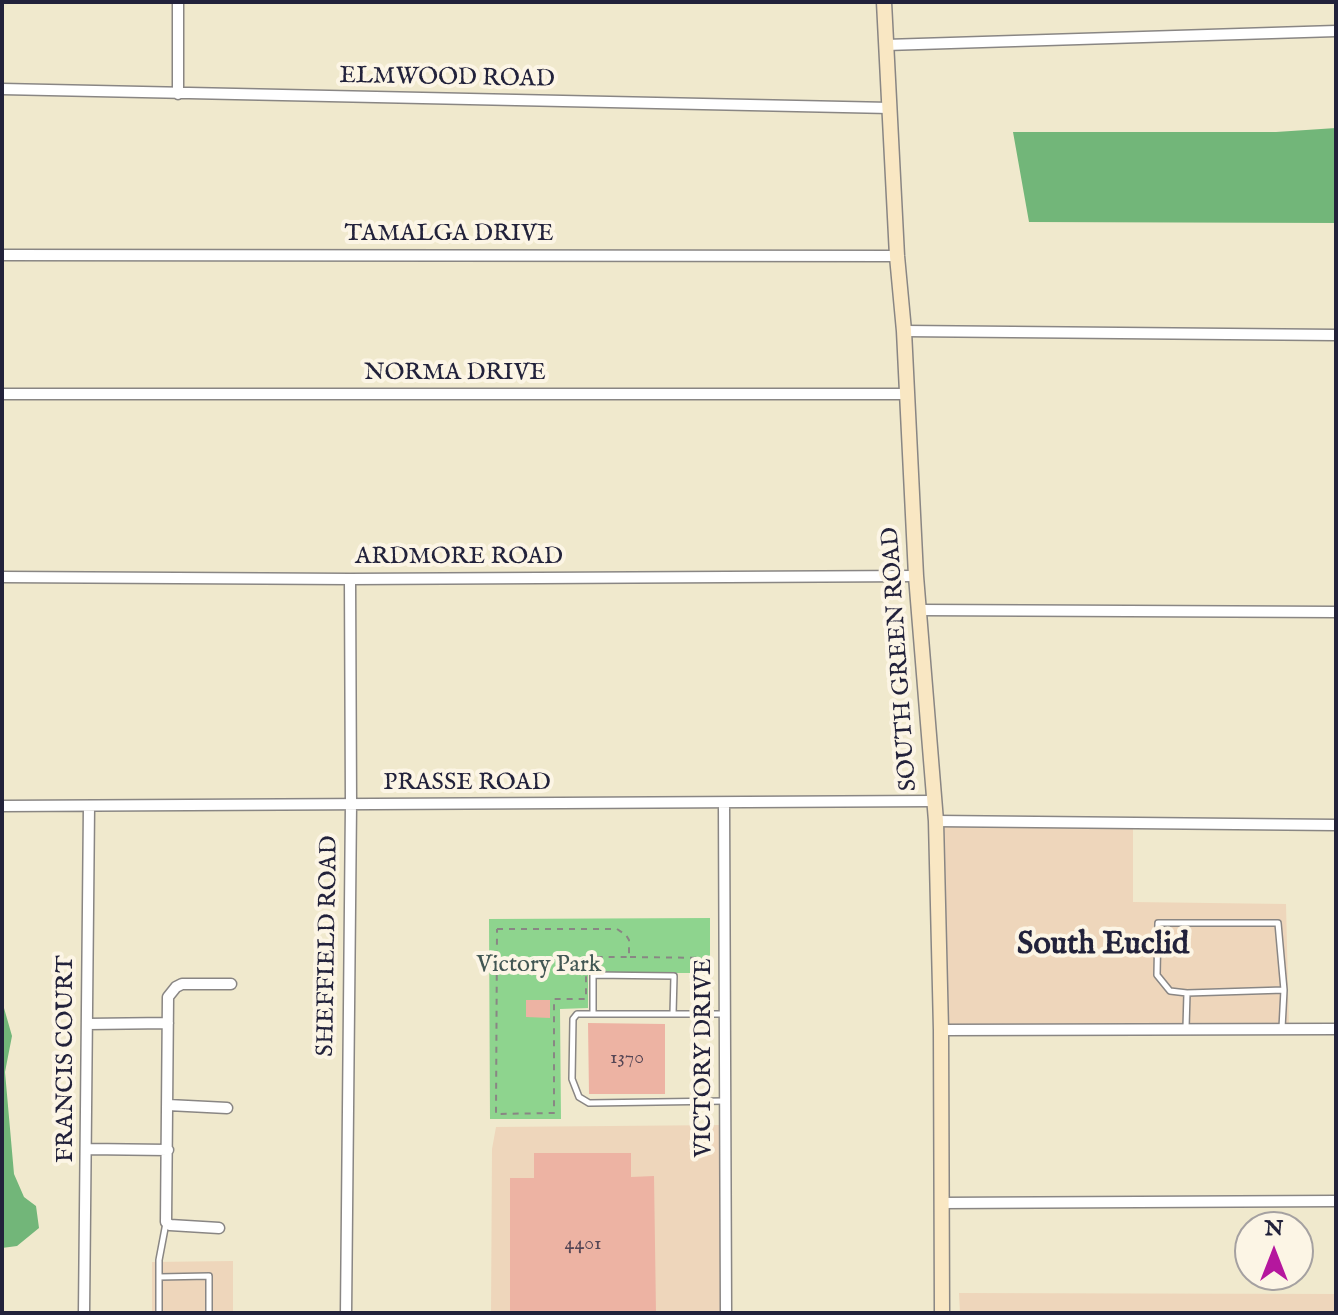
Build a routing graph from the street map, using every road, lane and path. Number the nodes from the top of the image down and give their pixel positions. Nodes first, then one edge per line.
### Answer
1 (178, 2) edge
2 (884, 2) edge
3 (1336, 31) edge
4 (886, 45) junction
5 (2, 89) edge
6 (178, 94) junction
7 (890, 108) junction
8 (2, 255) edge
9 (897, 256) junction
10 (904, 331) junction
11 (1336, 335) edge
12 (2, 394) edge
13 (908, 394) junction
14 (916, 576) junction
15 (2, 577) edge
16 (350, 579) junction
17 (920, 610) junction
18 (1336, 612) edge
19 (933, 801) junction
20 (724, 803) junction
21 (351, 804) junction
22 (2, 806) edge
23 (89, 806) junction
24 (936, 821) junction
25 (1336, 825) edge
26 (629, 957) junction
27 (710, 958) dead end
28 (231, 984) dead end
29 (1284, 990) junction
30 (1187, 993) junction
31 (593, 1013) junction
32 (673, 1014) junction
33 (725, 1014) junction
34 (168, 1023) junction
35 (87, 1024) junction
36 (1186, 1029) junction
37 (1282, 1029) junction
38 (1336, 1029) edge
39 (941, 1030) junction
40 (725, 1101) junction
41 (168, 1105) junction
42 (227, 1108) dead end
43 (87, 1149) junction
44 (168, 1150) junction
45 (1336, 1201) edge
46 (941, 1203) junction
47 (166, 1222) junction
48 (219, 1228) dead end
49 (159, 1277) junction
50 (84, 1313) edge
51 (159, 1313) edge
52 (209, 1313) edge
53 (346, 1313) edge
54 (726, 1313) edge
55 (942, 1313) edge

1 - 6 street
2 - 4 main road, SOUTH GREEN ROAD
3 - 4 street
4 - 7 main road, SOUTH GREEN ROAD
5 - 6 street, ELMWOOD ROAD
6 - 7 street, ELMWOOD ROAD
7 - 9 main road, SOUTH GREEN ROAD
8 - 9 street, TAMALGA DRIVE
9 - 10 main road, SOUTH GREEN ROAD
10 - 11 street
10 - 13 main road, SOUTH GREEN ROAD
12 - 13 street, NORMA DRIVE
13 - 14 main road, SOUTH GREEN ROAD
14 - 16 street, ARDMORE ROAD
14 - 17 main road, SOUTH GREEN ROAD
15 - 16 street, ARDMORE ROAD
16 - 21 street, SHEFFIELD ROAD
17 - 18 street
17 - 19 main road, SOUTH GREEN ROAD
19 - 20 street, PRASSE ROAD
19 - 24 main road, SOUTH GREEN ROAD
20 - 21 street, PRASSE ROAD
20 - 33 street, VICTORY DRIVE
21 - 23 street, PRASSE ROAD
21 - 53 street, SHEFFIELD ROAD
22 - 23 street, PRASSE ROAD
23 - 35 street, FRANCIS COURT
24 - 25 street
24 - 39 main road, SOUTH GREEN ROAD
26 - 26 path
26 - 27 path
28 - 34 street
29 - 30 lane
29 - 30 lane
29 - 37 lane
30 - 36 lane
31 - 32 lane
31 - 32 lane
31 - 40 lane
32 - 33 lane
33 - 40 street, VICTORY DRIVE
34 - 35 street
34 - 41 street
35 - 43 street, FRANCIS COURT
36 - 37 street
36 - 39 street
37 - 38 street
39 - 46 main road, SOUTH GREEN ROAD
40 - 54 street, VICTORY DRIVE
41 - 42 street
41 - 44 street
43 - 44 street
43 - 50 street, FRANCIS COURT
44 - 47 street
45 - 46 street
46 - 55 main road, SOUTH GREEN ROAD
47 - 48 street
47 - 49 lane
49 - 51 lane
49 - 52 lane

